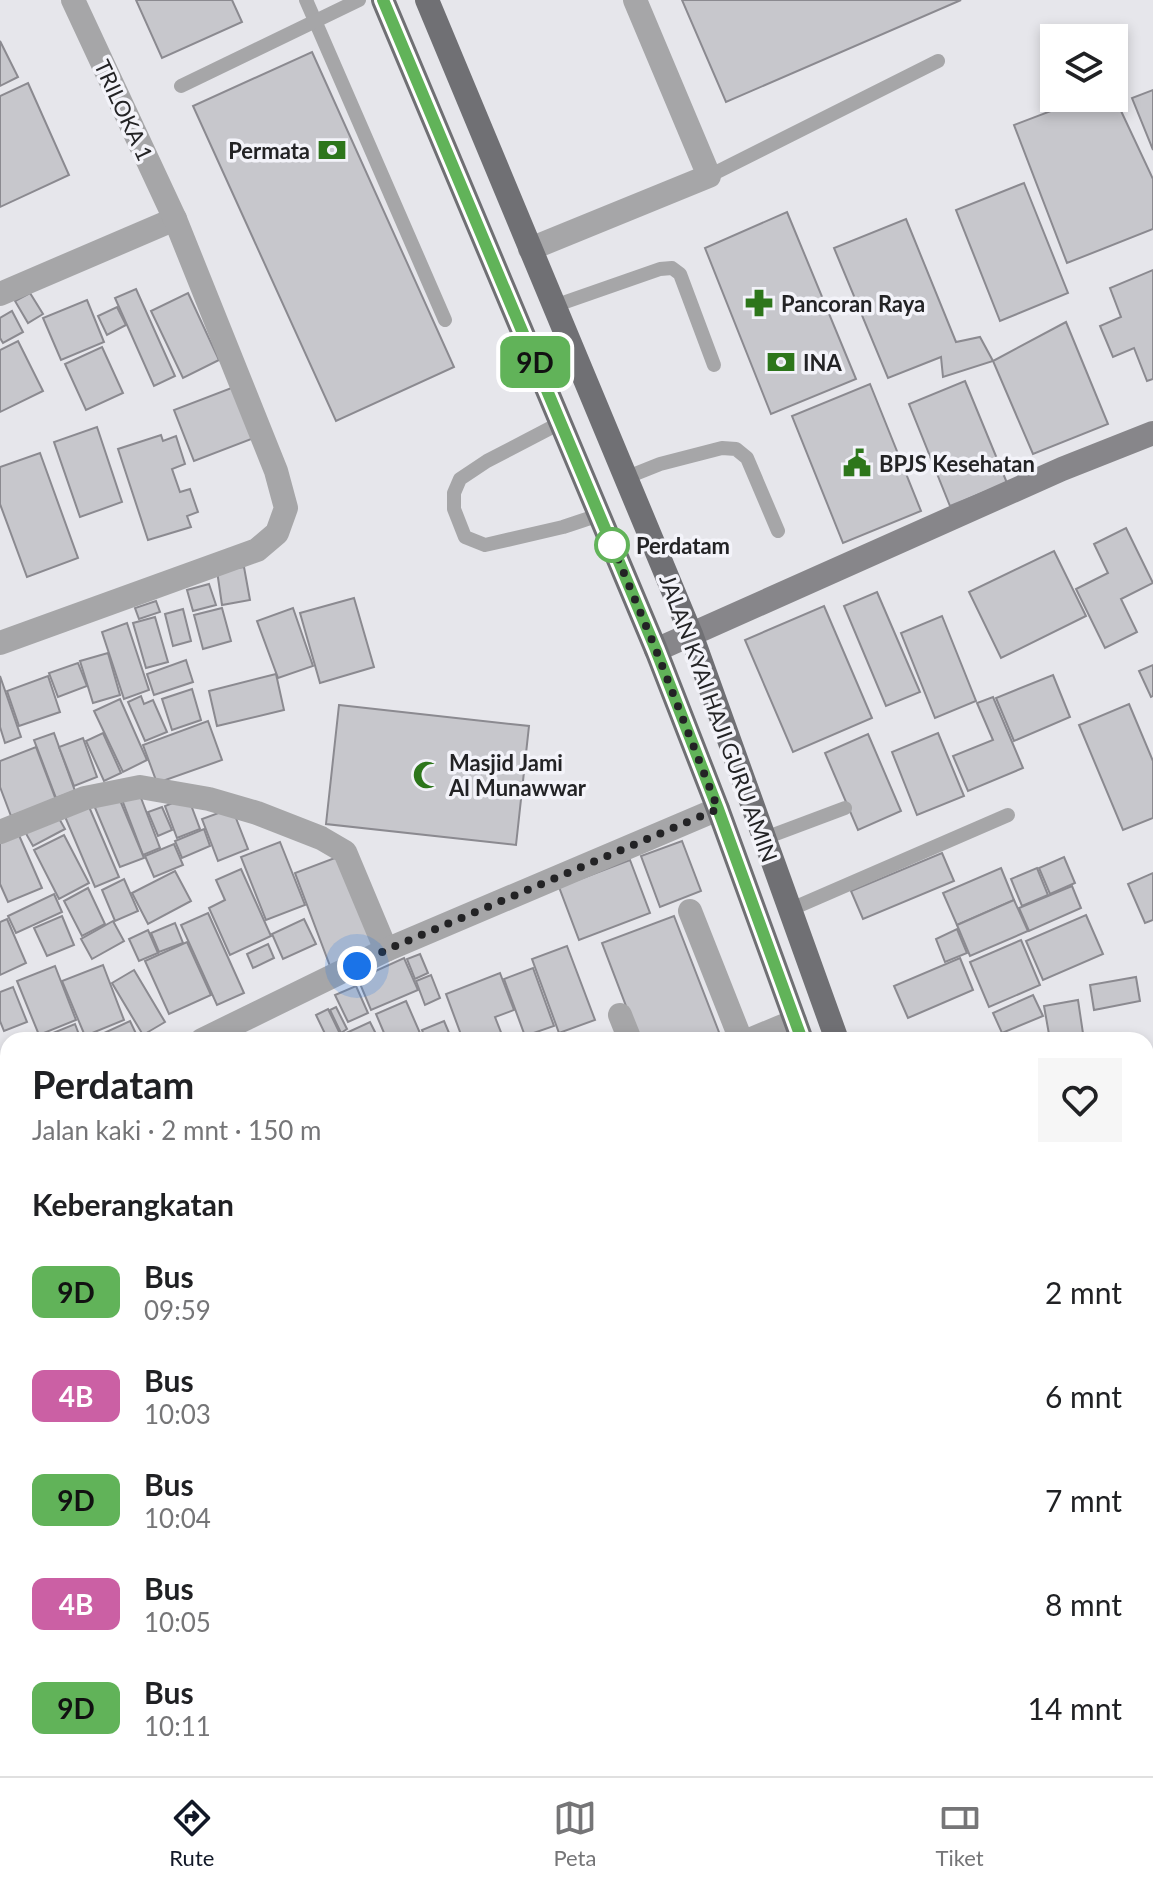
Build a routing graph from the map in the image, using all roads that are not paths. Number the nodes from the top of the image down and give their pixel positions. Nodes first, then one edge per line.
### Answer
1 (73, 0) edge
2 (306, 0) edge
3 (358, 0) edge
4 (383, 0) edge
5 (427, 0) edge
6 (635, 0) edge
7 (316, 21) junction
8 (938, 61) dead end
9 (181, 86) dead end
10 (709, 176) junction
11 (175, 219) junction
12 (530, 249) junction
13 (0, 294) edge
14 (554, 306) junction
15 (445, 320) dead end
16 (714, 365) dead end
17 (554, 427) junction
18 (1153, 433) edge
19 (625, 478) junction
20 (593, 517) junction
21 (778, 531) dead end
22 (691, 634) junction
23 (0, 643) edge
24 (656, 650) junction
25 (845, 808) dead end
26 (701, 815) junction
27 (1008, 815) dead end
28 (0, 832) edge
29 (765, 838) junction
30 (789, 910) junction
31 (690, 911) dead end
32 (386, 950) junction
33 (792, 1030) edge
34 (218, 1032) edge
35 (745, 1032) edge
36 (834, 1032) edge

1 - 11 street, TRILOKA 1
2 - 7 lane
3 - 7 lane
4 - 17 main road, JALAN KYAI HAJI GURU AMIN
5 - 12 main road, JALAN KYAI HAJI GURU AMIN
6 - 10 street
7 - 9 lane
7 - 15 lane
8 - 10 lane
10 - 12 street
11 - 13 street
11 - 23 street, TRILOKA 1
12 - 14 main road, JALAN KYAI HAJI GURU AMIN
14 - 16 lane
14 - 19 main road, JALAN KYAI HAJI GURU AMIN
17 - 20 main road, JALAN KYAI HAJI GURU AMIN
17 - 20 lane
18 - 22 street
19 - 21 lane
19 - 22 main road, JALAN KYAI HAJI GURU AMIN
20 - 24 main road, JALAN KYAI HAJI GURU AMIN
22 - 24 street
22 - 29 main road, JALAN KYAI HAJI GURU AMIN
24 - 26 main road, JALAN KYAI HAJI GURU AMIN
25 - 29 lane
26 - 32 street
26 - 33 main road, JALAN KYAI HAJI GURU AMIN
27 - 30 lane
28 - 32 street
29 - 30 main road, JALAN KYAI HAJI GURU AMIN
30 - 36 main road, JALAN KYAI HAJI GURU AMIN
31 - 35 street
32 - 34 street

